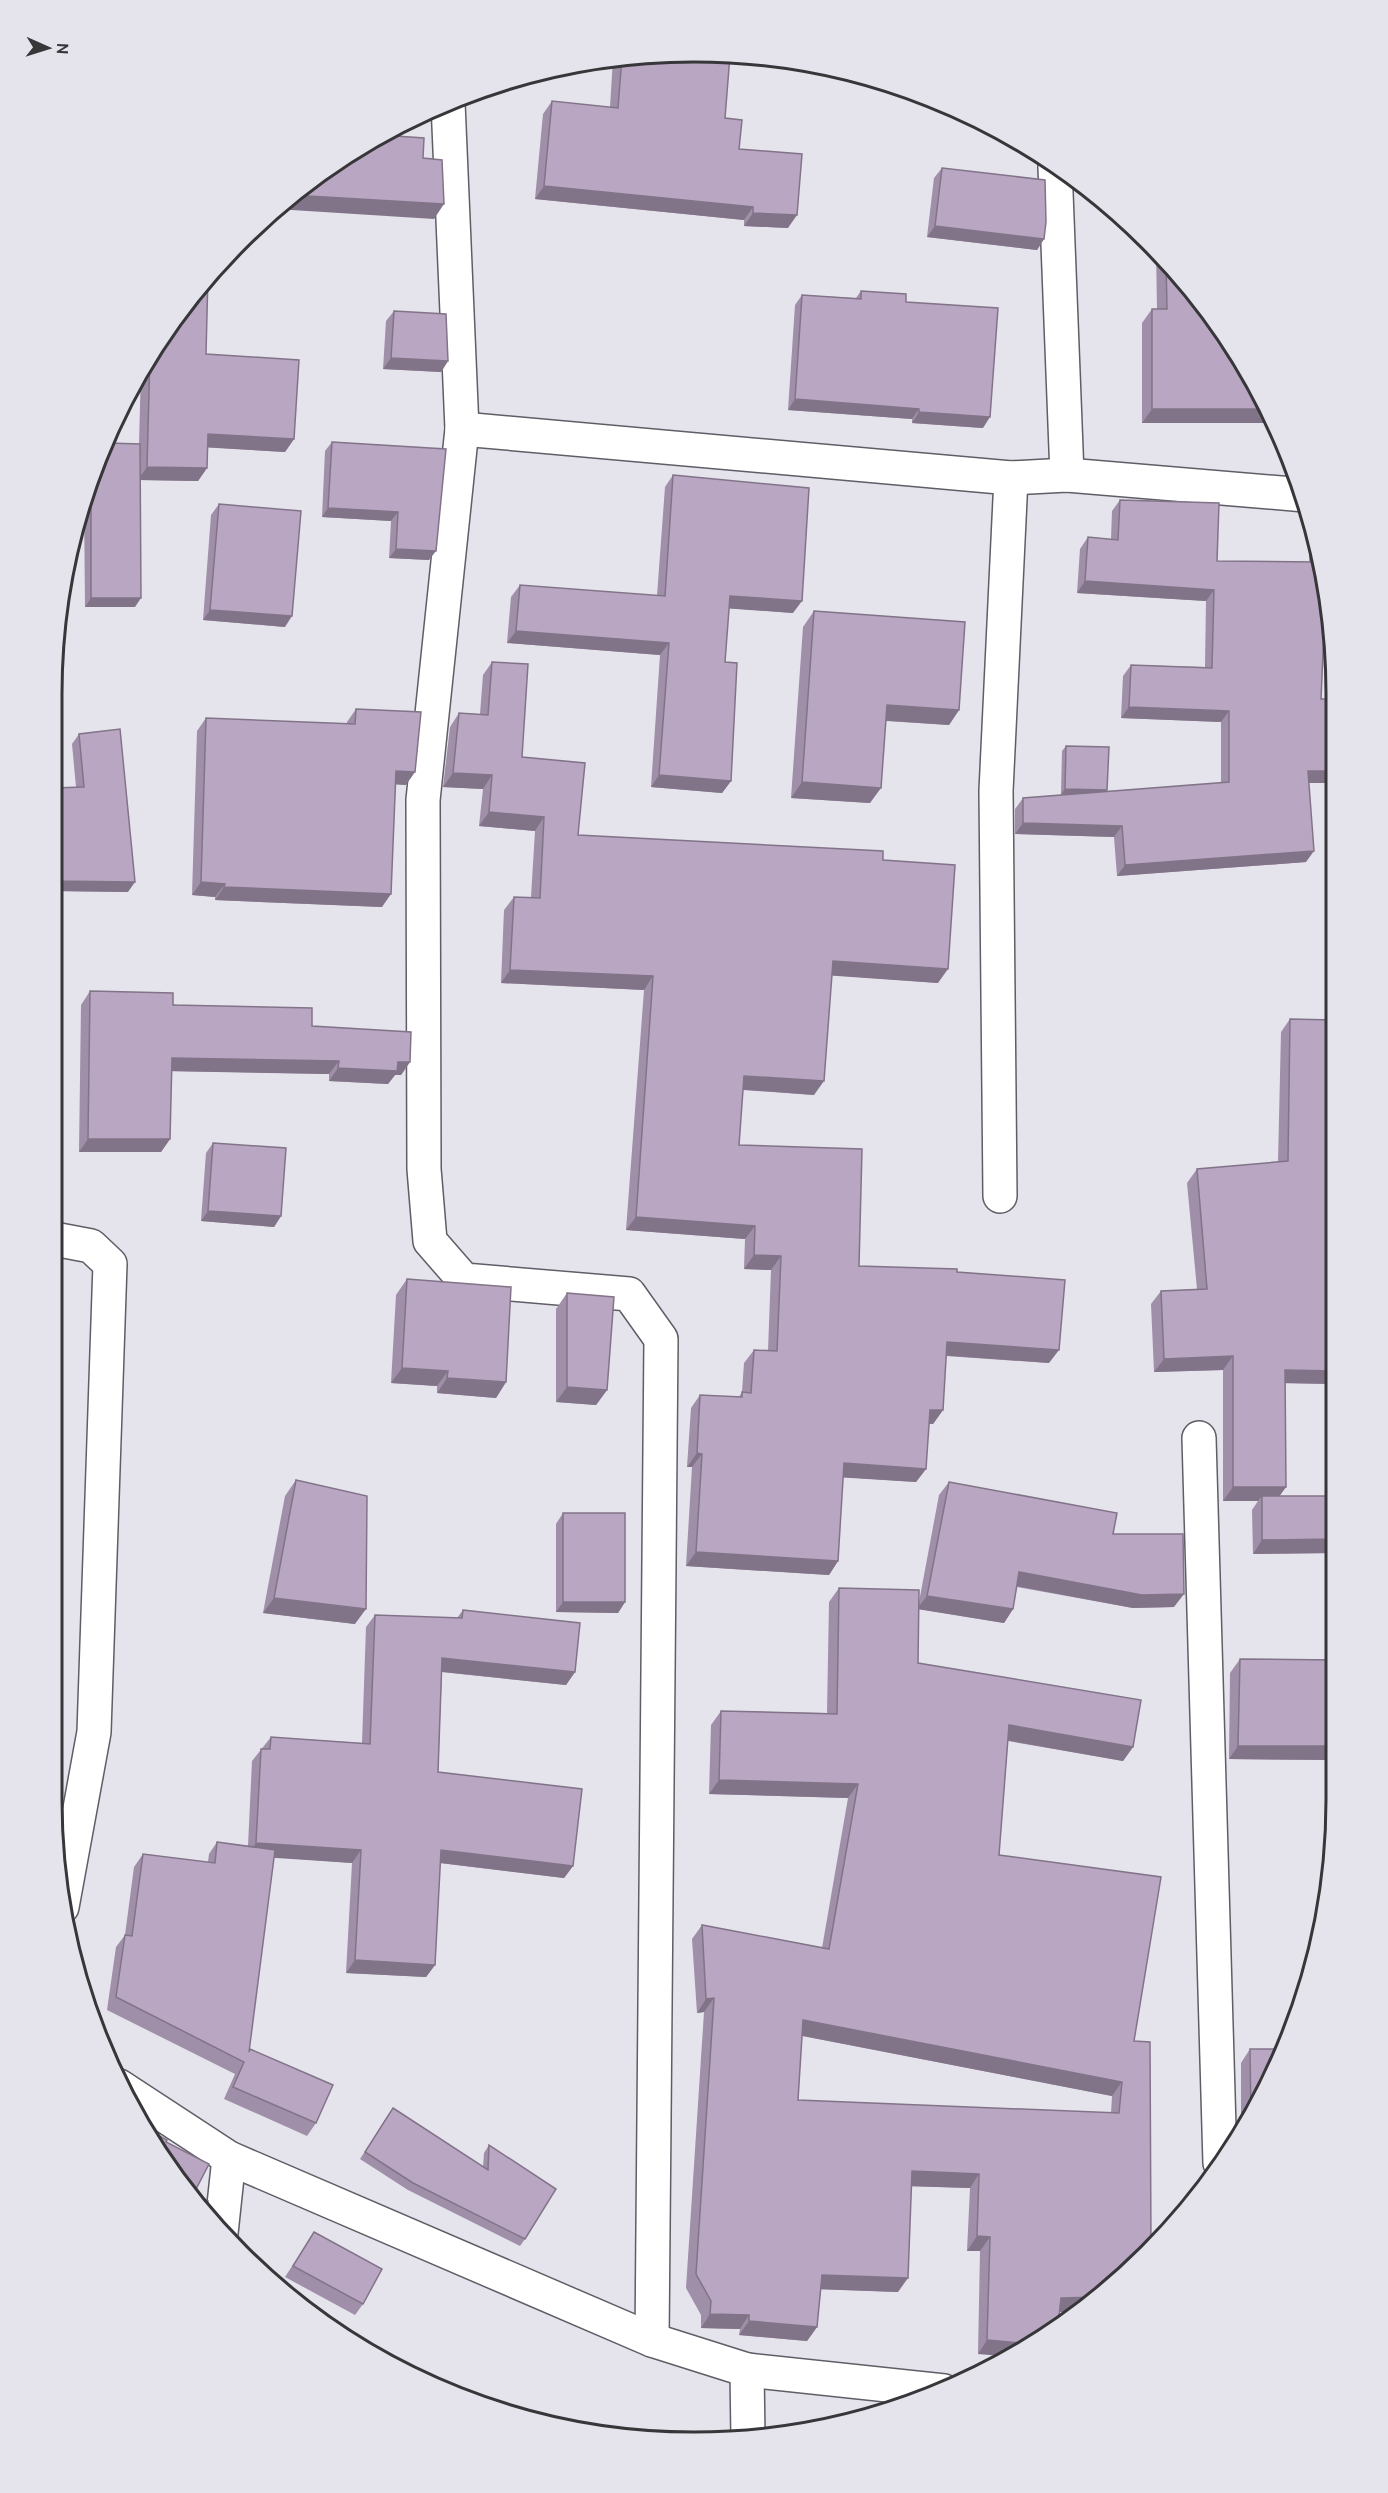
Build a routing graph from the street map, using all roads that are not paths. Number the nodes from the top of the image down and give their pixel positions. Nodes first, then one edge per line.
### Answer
1 (448, 112) edge
2 (1055, 175) edge
3 (462, 429) junction
4 (1067, 475) junction
5 (1011, 478) junction
6 (1294, 494) edge
7 (1000, 1196) dead end
8 (61, 1240) edge
9 (1199, 1438) dead end
10 (67, 1880) edge
11 (137, 2098) edge
12 (1220, 2151) edge
13 (229, 2158) junction
14 (222, 2220) edge
15 (651, 2340) junction
16 (747, 2370) junction
17 (921, 2389) edge
18 (748, 2429) edge

1 - 3 street
2 - 4 street
3 - 5 street
3 - 15 street
4 - 5 street
4 - 6 street
5 - 7 street
8 - 10 street
9 - 12 street
11 - 13 street
13 - 14 street
13 - 15 street
15 - 16 street
16 - 17 street
16 - 18 street

